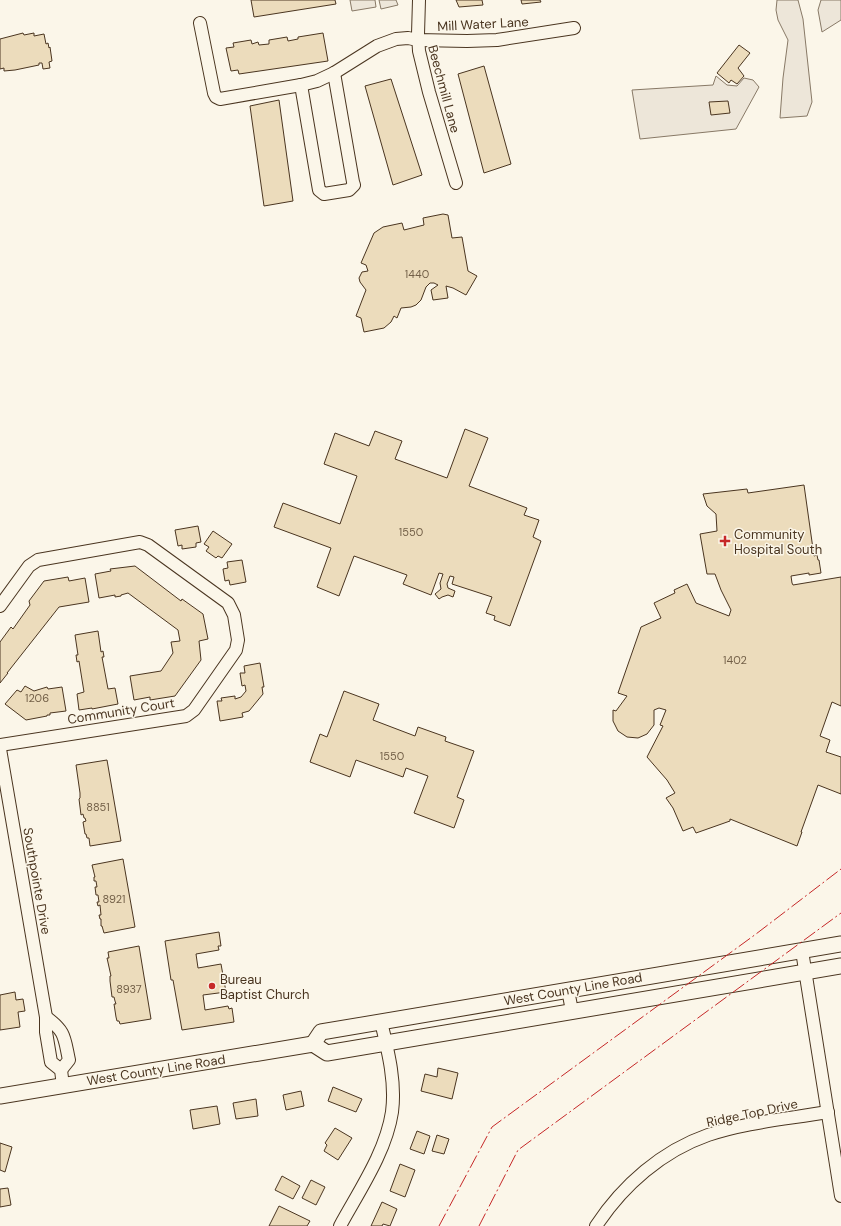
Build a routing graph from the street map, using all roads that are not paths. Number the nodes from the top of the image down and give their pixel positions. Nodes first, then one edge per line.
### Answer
1 (420, 0) edge
2 (200, 22) dead end
3 (574, 28) dead end
4 (418, 40) junction
5 (334, 73) junction
6 (301, 85) junction
7 (456, 183) dead end
8 (0, 606) edge
9 (0, 745) edge
10 (0, 749) edge
11 (841, 944) edge
12 (802, 951) junction
13 (841, 966) edge
14 (805, 972) junction
15 (568, 990) junction
16 (572, 1011) junction
17 (46, 1017) junction
18 (381, 1022) junction
19 (386, 1043) junction
20 (313, 1044) junction
21 (61, 1070) junction
22 (63, 1086) junction
23 (0, 1096) edge
24 (828, 1112) junction
25 (841, 1196) edge
26 (340, 1226) edge
27 (596, 1226) edge

1 - 4 street, Beechmill Lane
2 - 6 street, Mill Water Lane
3 - 4 street, Mill Water Lane
4 - 5 street, Mill Water Lane
4 - 7 street, Beechmill Lane
5 - 6 street, Mill Water Lane
5 - 6 street
8 - 9 street, Community Court
10 - 17 street, Southpointe Drive
11 - 12 main road, West County Line Road
12 - 14 street
12 - 15 main road, West County Line Road
13 - 14 main road, West County Line Road
14 - 16 main road, West County Line Road
14 - 24 street
15 - 16 street
15 - 18 main road, West County Line Road
16 - 19 main road, West County Line Road
17 - 21 street, Southpointe Drive
17 - 21 street, Southpointe Drive
18 - 19 street
18 - 20 main road, West County Line Road
19 - 20 main road, West County Line Road
19 - 26 street
20 - 22 main road, West County Line Road
21 - 22 street, Southpointe Drive
22 - 23 main road, West County Line Road
24 - 25 street
24 - 27 street, Ridge Top Drive

